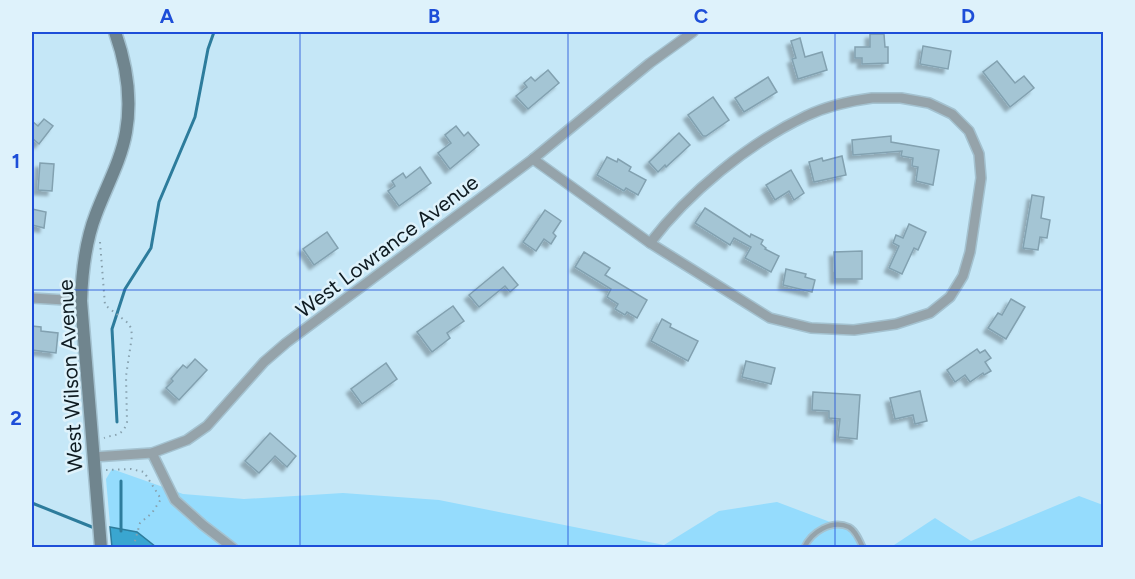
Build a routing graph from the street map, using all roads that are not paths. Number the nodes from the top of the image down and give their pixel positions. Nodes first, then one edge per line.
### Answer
1 (115, 32) edge
2 (693, 32) edge
3 (532, 159) junction
4 (650, 243) junction
5 (32, 298) edge
6 (81, 301) junction
7 (152, 453) junction
8 (94, 457) junction
9 (101, 548) edge
10 (233, 548) edge
11 (804, 548) edge
12 (863, 548) edge

1 - 6 street, West Wilson Avenue
2 - 3 street, West Lowrance Avenue
3 - 4 street
3 - 7 street, West Lowrance Avenue
4 - 4 street
5 - 6 street
6 - 8 street, West Wilson Avenue
7 - 8 street, West Lowrance Avenue
7 - 10 street
8 - 9 street, West Wilson Avenue
11 - 12 lane

